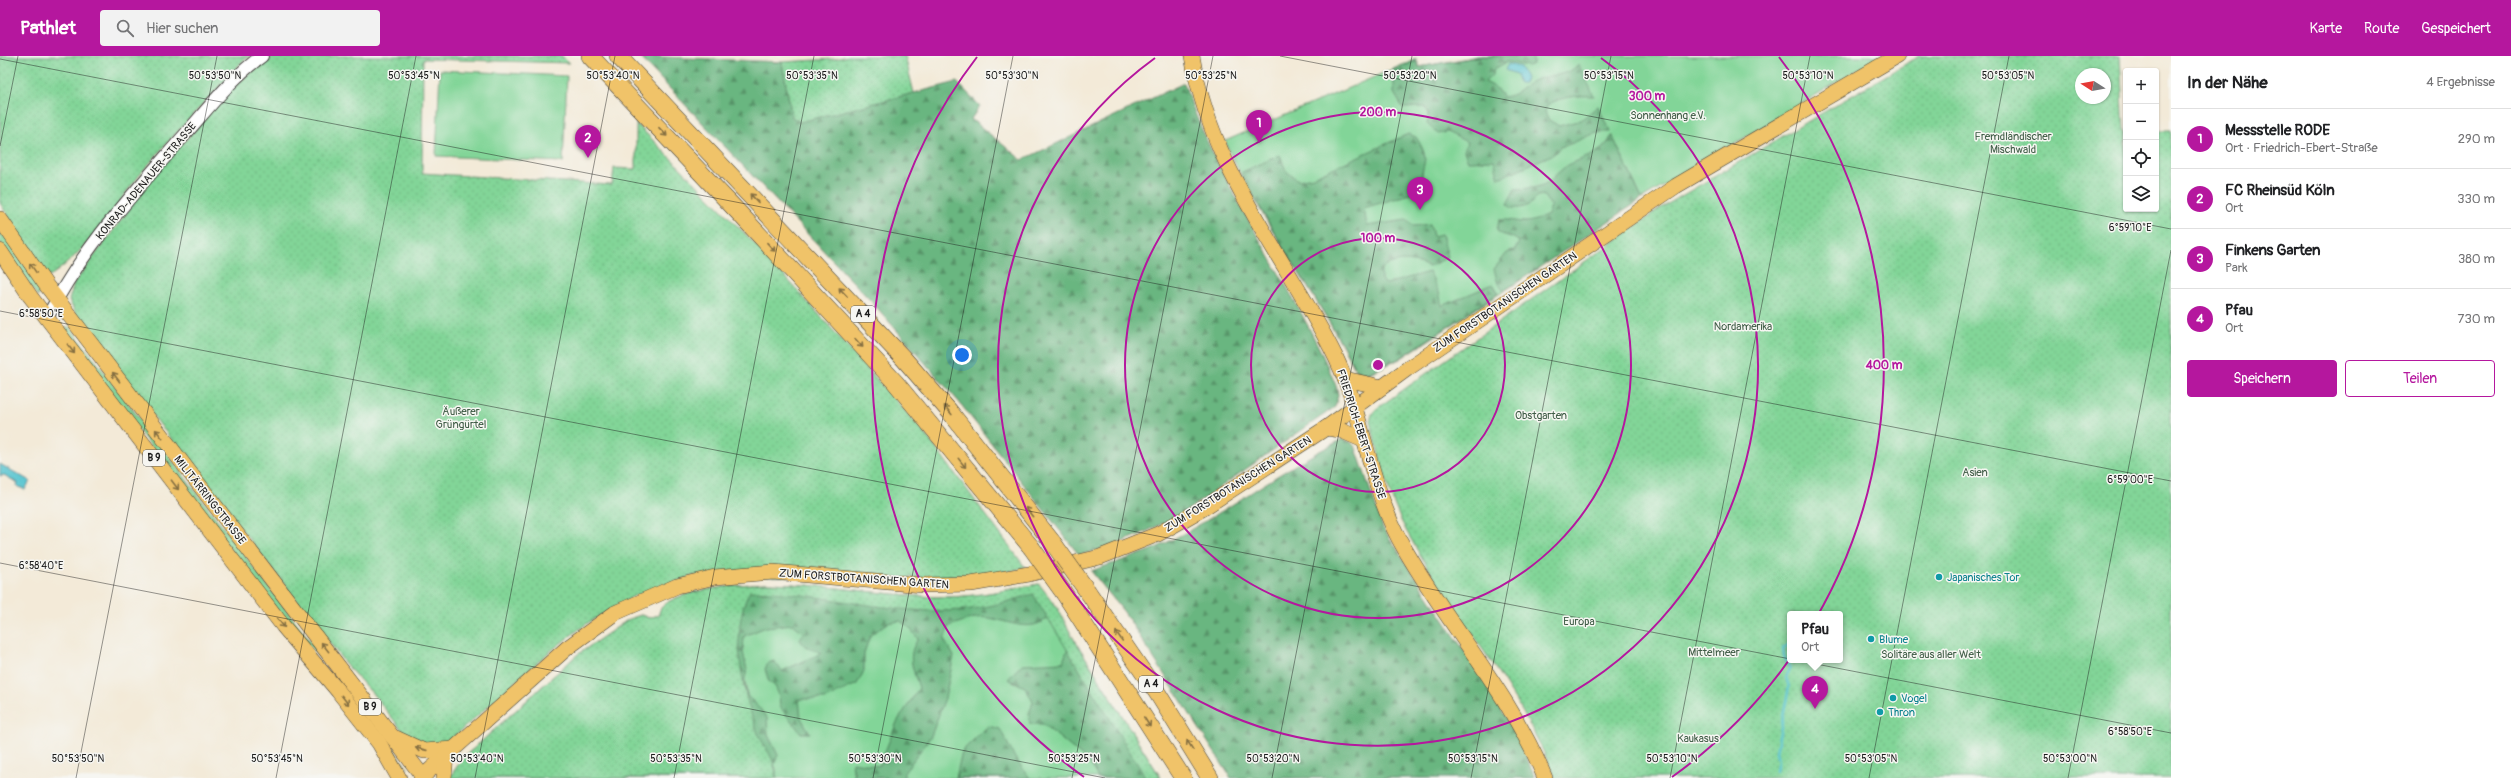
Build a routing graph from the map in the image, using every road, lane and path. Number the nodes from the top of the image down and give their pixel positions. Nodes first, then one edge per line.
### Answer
1 (262, 56) edge
2 (590, 56) edge
3 (618, 56) edge
4 (1192, 56) edge
5 (1897, 56) edge
6 (0, 219) edge
7 (0, 251) edge
8 (56, 299) junction
9 (46, 318) junction
10 (1345, 379) junction
11 (1382, 387) junction
12 (1354, 407) junction
13 (1326, 428) junction
14 (1363, 440) junction
15 (385, 740) junction
16 (450, 752) junction
17 (422, 777) edge
18 (400, 778) edge
19 (444, 778) edge
20 (1183, 778) edge
21 (1210, 778) edge
22 (1545, 778) edge

1 - 8 street, KONRAD-ADENAUER-STRASSE
2 -> 20 highway, A 4, bridge
21 -> 3 highway, A 4, bridge
4 - 10 main road, FRIEDRICH-EBERT-STRASSE
5 - 11 main road, ZUM FORSTBOTANISCHEN GARTEN
8 -> 6 main road, MILITÄRRINGSTRASSE / B 9
7 - 9 main road, MILITÄRRINGSTRASSE / B 9
8 - 9 street, KONRAD-ADENAUER-STRASSE
15 -> 8 main road, MILITÄRRINGSTRASSE / B 9
9 -> 15 main road, MILITÄRRINGSTRASSE / B 9
10 - 11 main road
10 - 12 main road, FRIEDRICH-EBERT-STRASSE
11 - 12 main road, ZUM FORSTBOTANISCHEN GARTEN
12 - 13 main road, ZUM FORSTBOTANISCHEN GARTEN
12 - 14 main road, FRIEDRICH-EBERT-STRASSE
13 - 14 main road
13 - 16 main road, ZUM FORSTBOTANISCHEN GARTEN
14 - 22 main road, FRIEDRICH-EBERT-STRASSE
16 -> 15 main road, B 9
15 - 17 main road, MILITÄRRINGSTRASSE / B 9
15 - 18 main road, MILITÄRRINGSTRASSE / B 9
16 - 17 main road, ZUM FORSTBOTANISCHEN GARTEN
16 - 19 main road

